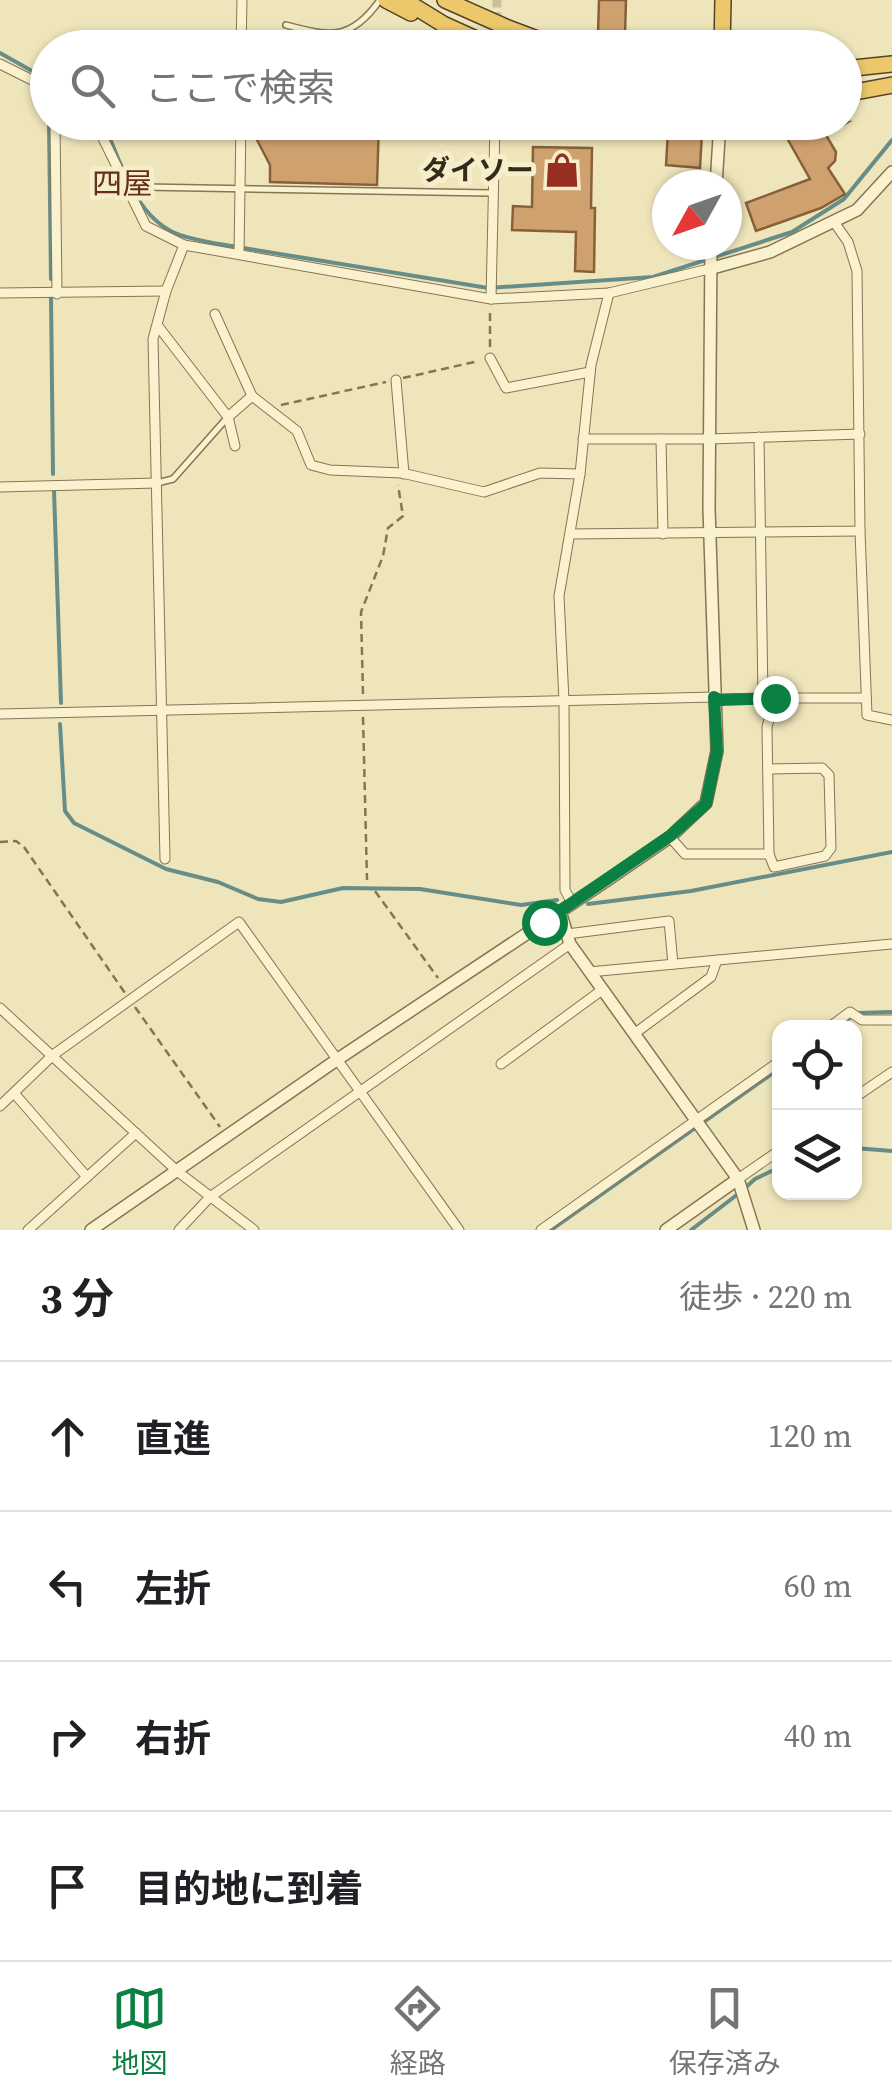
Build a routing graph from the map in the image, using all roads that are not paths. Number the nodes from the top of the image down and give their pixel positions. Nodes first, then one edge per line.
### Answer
1 (242, 0) edge
2 (383, 0) edge
3 (404, 0) edge
4 (445, 0) edge
5 (723, 0) edge
6 (443, 24) junction
7 (286, 25) dead end
8 (241, 30) edge
9 (304, 30) edge
10 (349, 30) edge
11 (456, 30) edge
12 (513, 30) edge
13 (722, 30) edge
14 (0, 64) edge
15 (892, 64) edge
16 (862, 67) edge
17 (30, 79) edge
18 (892, 85) edge
19 (862, 91) edge
20 (55, 140) edge
21 (104, 140) edge
22 (240, 140) edge
23 (495, 140) edge
24 (719, 140) edge
25 (717, 170) edge
26 (892, 172) edge
27 (144, 187) dead end
28 (240, 188) junction
29 (494, 193) junction
30 (834, 222) junction
31 (184, 245) junction
32 (240, 253) junction
33 (710, 260) edge
34 (710, 268) junction
35 (166, 291) junction
36 (0, 293) edge
37 (610, 293) junction
38 (57, 294) junction
39 (491, 299) junction
40 (215, 314) dead end
41 (158, 326) junction
42 (490, 358) dead end
43 (590, 372) junction
44 (396, 380) dead end
45 (252, 396) junction
46 (228, 418) junction
47 (860, 434) junction
48 (759, 436) junction
49 (661, 438) junction
50 (583, 439) junction
51 (709, 439) junction
52 (235, 446) dead end
53 (400, 473) junction
54 (580, 474) junction
55 (158, 482) junction
56 (0, 487) edge
57 (860, 531) junction
58 (760, 533) junction
59 (570, 534) junction
60 (663, 534) junction
61 (709, 534) junction
62 (714, 697) junction
63 (763, 698) junction
64 (775, 698) junction
65 (866, 698) junction
66 (564, 700) junction
67 (161, 711) junction
68 (0, 714) edge
69 (892, 720) edge
70 (768, 769) junction
71 (670, 836) junction
72 (769, 854) junction
73 (165, 859) dead end
74 (572, 903) junction
75 (560, 911) junction
76 (569, 939) junction
77 (892, 944) edge
78 (717, 960) junction
79 (673, 964) junction
80 (589, 972) junction
81 (602, 990) junction
82 (0, 1008) edge
83 (839, 1020) edge
84 (862, 1020) edge
85 (862, 1020) edge
86 (892, 1020) edge
87 (634, 1034) junction
88 (53, 1055) junction
89 (338, 1059) junction
90 (501, 1064) dead end
91 (772, 1067) edge
92 (892, 1072) edge
93 (360, 1092) junction
94 (14, 1093) junction
95 (862, 1093) edge
96 (0, 1106) edge
97 (698, 1124) junction
98 (136, 1132) junction
99 (772, 1156) edge
100 (177, 1171) junction
101 (87, 1177) junction
102 (739, 1182) junction
103 (210, 1197) junction
104 (28, 1230) edge
105 (91, 1230) edge
106 (179, 1230) edge
107 (254, 1230) edge
108 (459, 1230) edge
109 (542, 1230) edge
110 (666, 1230) edge
111 (754, 1230) edge

1 - 8 street
2 - 6 highway
2 - 10 lane
3 - 6 highway
4 - 12 highway
5 - 13 highway
6 - 11 highway
7 - 9 lane
14 - 17 street
15 - 16 highway
18 - 19 highway
20 - 38 street
21 - 31 street
22 - 28 street
23 - 29 street
24 - 25 street
26 - 30 street
27 - 28 lane
28 - 29 lane
28 - 32 street
29 - 39 street
30 - 34 street
30 - 47 street
31 - 32 street
31 - 35 street
32 - 39 street
33 - 34 street
34 - 37 street
34 - 51 street
35 - 38 street
35 - 41 street
36 - 38 street
37 - 39 street
37 - 43 street
40 - 45 street
41 - 46 street
41 - 55 street
42 - 43 street
43 - 50 street
44 - 53 street
45 - 46 street
45 - 53 street
46 - 52 street
46 - 55 lane
47 - 48 street
47 - 57 street
48 - 51 street
48 - 58 street
49 - 50 street
49 - 51 street
49 - 60 street
50 - 54 street
51 - 61 street
53 - 54 street
54 - 59 street
55 - 56 street
55 - 67 street
57 - 58 street
57 - 65 street
58 - 61 street
58 - 63 street
59 - 60 street
59 - 66 street
60 - 61 street
61 - 62 street
62 - 63 street
62 - 66 street
62 - 71 street
63 - 64 street
64 - 65 street
64 - 70 street
65 - 69 street
66 - 67 street
66 - 74 street
67 - 68 street
67 - 73 street
70 - 72 street
70 - 72 street
71 - 72 street
71 - 74 street
74 - 75 street
75 - 76 street
75 - 89 street
76 - 79 street
76 - 80 street
76 - 93 street
77 - 78 street
78 - 79 street
78 - 87 street
79 - 80 street
80 - 81 street
81 - 87 street
81 - 90 street
82 - 88 street
83 - 85 street
84 - 86 street
87 - 97 street
88 - 89 street
88 - 94 street
88 - 98 street
89 - 93 street
89 - 100 street
91 - 97 street
92 - 95 street
93 - 103 street
93 - 108 street
94 - 96 street
94 - 101 street
97 - 102 street
97 - 109 street
98 - 100 street
98 - 101 street
99 - 102 street
100 - 103 street
100 - 105 street
101 - 104 street
102 - 110 street
102 - 111 street
103 - 106 street
103 - 107 street

